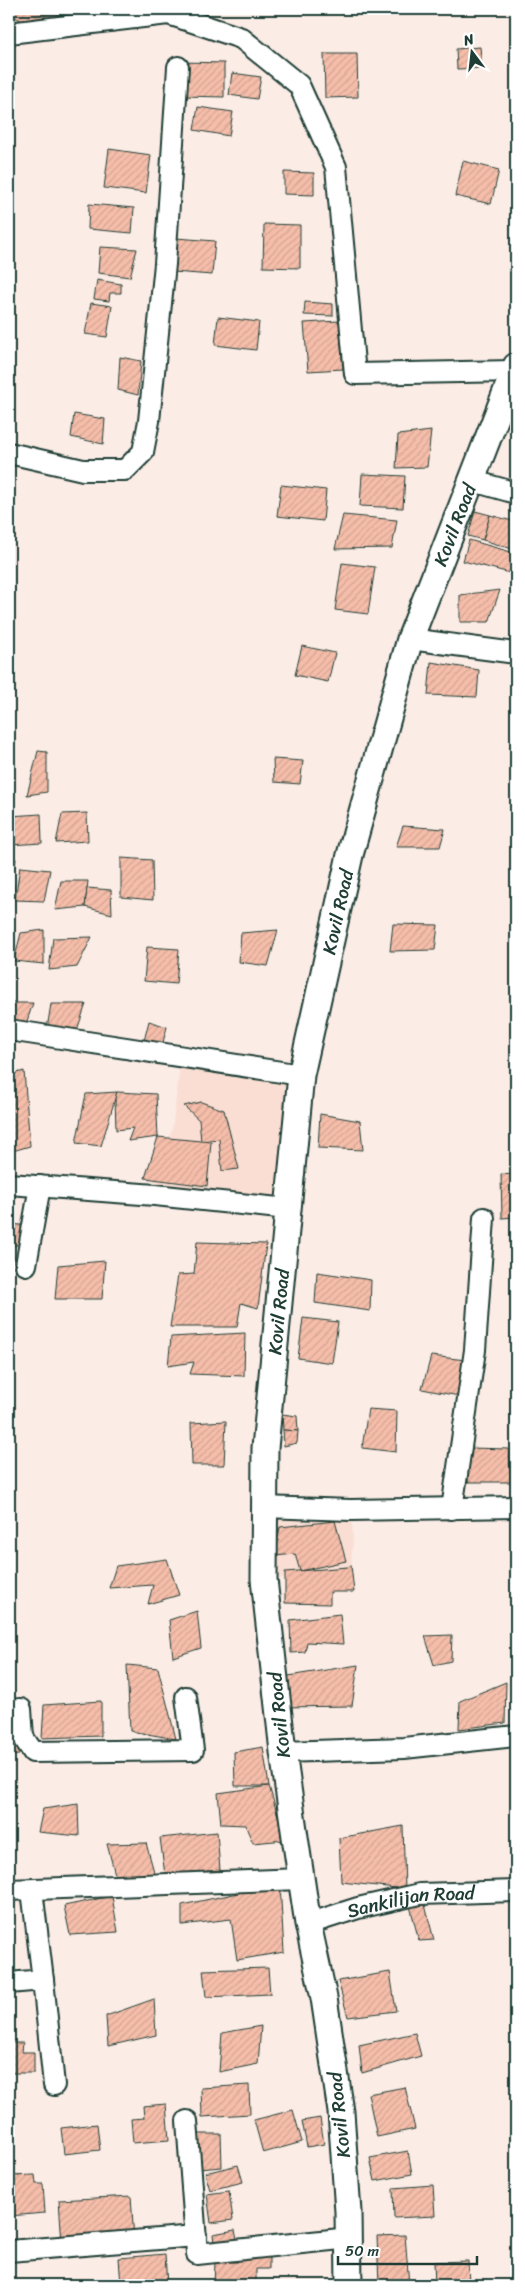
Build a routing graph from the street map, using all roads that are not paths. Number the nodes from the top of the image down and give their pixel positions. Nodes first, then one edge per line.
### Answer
1 (182, 14) edge
2 (9, 34) edge
3 (178, 67) dead end
4 (515, 368) edge
5 (9, 453) edge
6 (473, 481) junction
7 (516, 493) edge
8 (410, 639) junction
9 (516, 653) edge
10 (9, 1030) edge
11 (301, 1075) junction
12 (9, 1184) edge
13 (40, 1186) junction
14 (288, 1209) junction
15 (484, 1218) dead end
16 (26, 1265) dead end
17 (263, 1507) junction
18 (516, 1507) edge
19 (452, 1509) junction
20 (186, 1697) dead end
21 (9, 1710) edge
22 (516, 1736) edge
23 (283, 1752) junction
24 (301, 1879) junction
25 (9, 1890) edge
26 (32, 1890) junction
27 (516, 1891) edge
28 (308, 1924) junction
29 (43, 1980) junction
30 (9, 1983) edge
31 (54, 2085) dead end
32 (187, 2121) dead end
33 (196, 2236) junction
34 (350, 2238) junction
35 (9, 2251) edge
36 (349, 2285) edge

1 - 2 street
1 - 4 street
3 - 5 street
4 - 6 street
4 - 8 street, Kovil Road
6 - 7 street
6 - 8 street
8 - 9 street
8 - 11 street, Kovil Road
10 - 11 street
11 - 14 street, Kovil Road
12 - 13 street
13 - 14 street
13 - 16 street
14 - 17 street, Kovil Road
15 - 19 street
17 - 19 street
17 - 23 street, Kovil Road
18 - 19 street
20 - 21 street
22 - 23 street
23 - 24 street, Kovil Road
24 - 26 street
24 - 28 street, Kovil Road
25 - 26 street
26 - 29 street
27 - 28 street, Sankilijan Road
28 - 34 street, Kovil Road
29 - 30 street
29 - 31 street
32 - 33 street
33 - 34 street
33 - 35 street
34 - 36 street, Kovil Road

